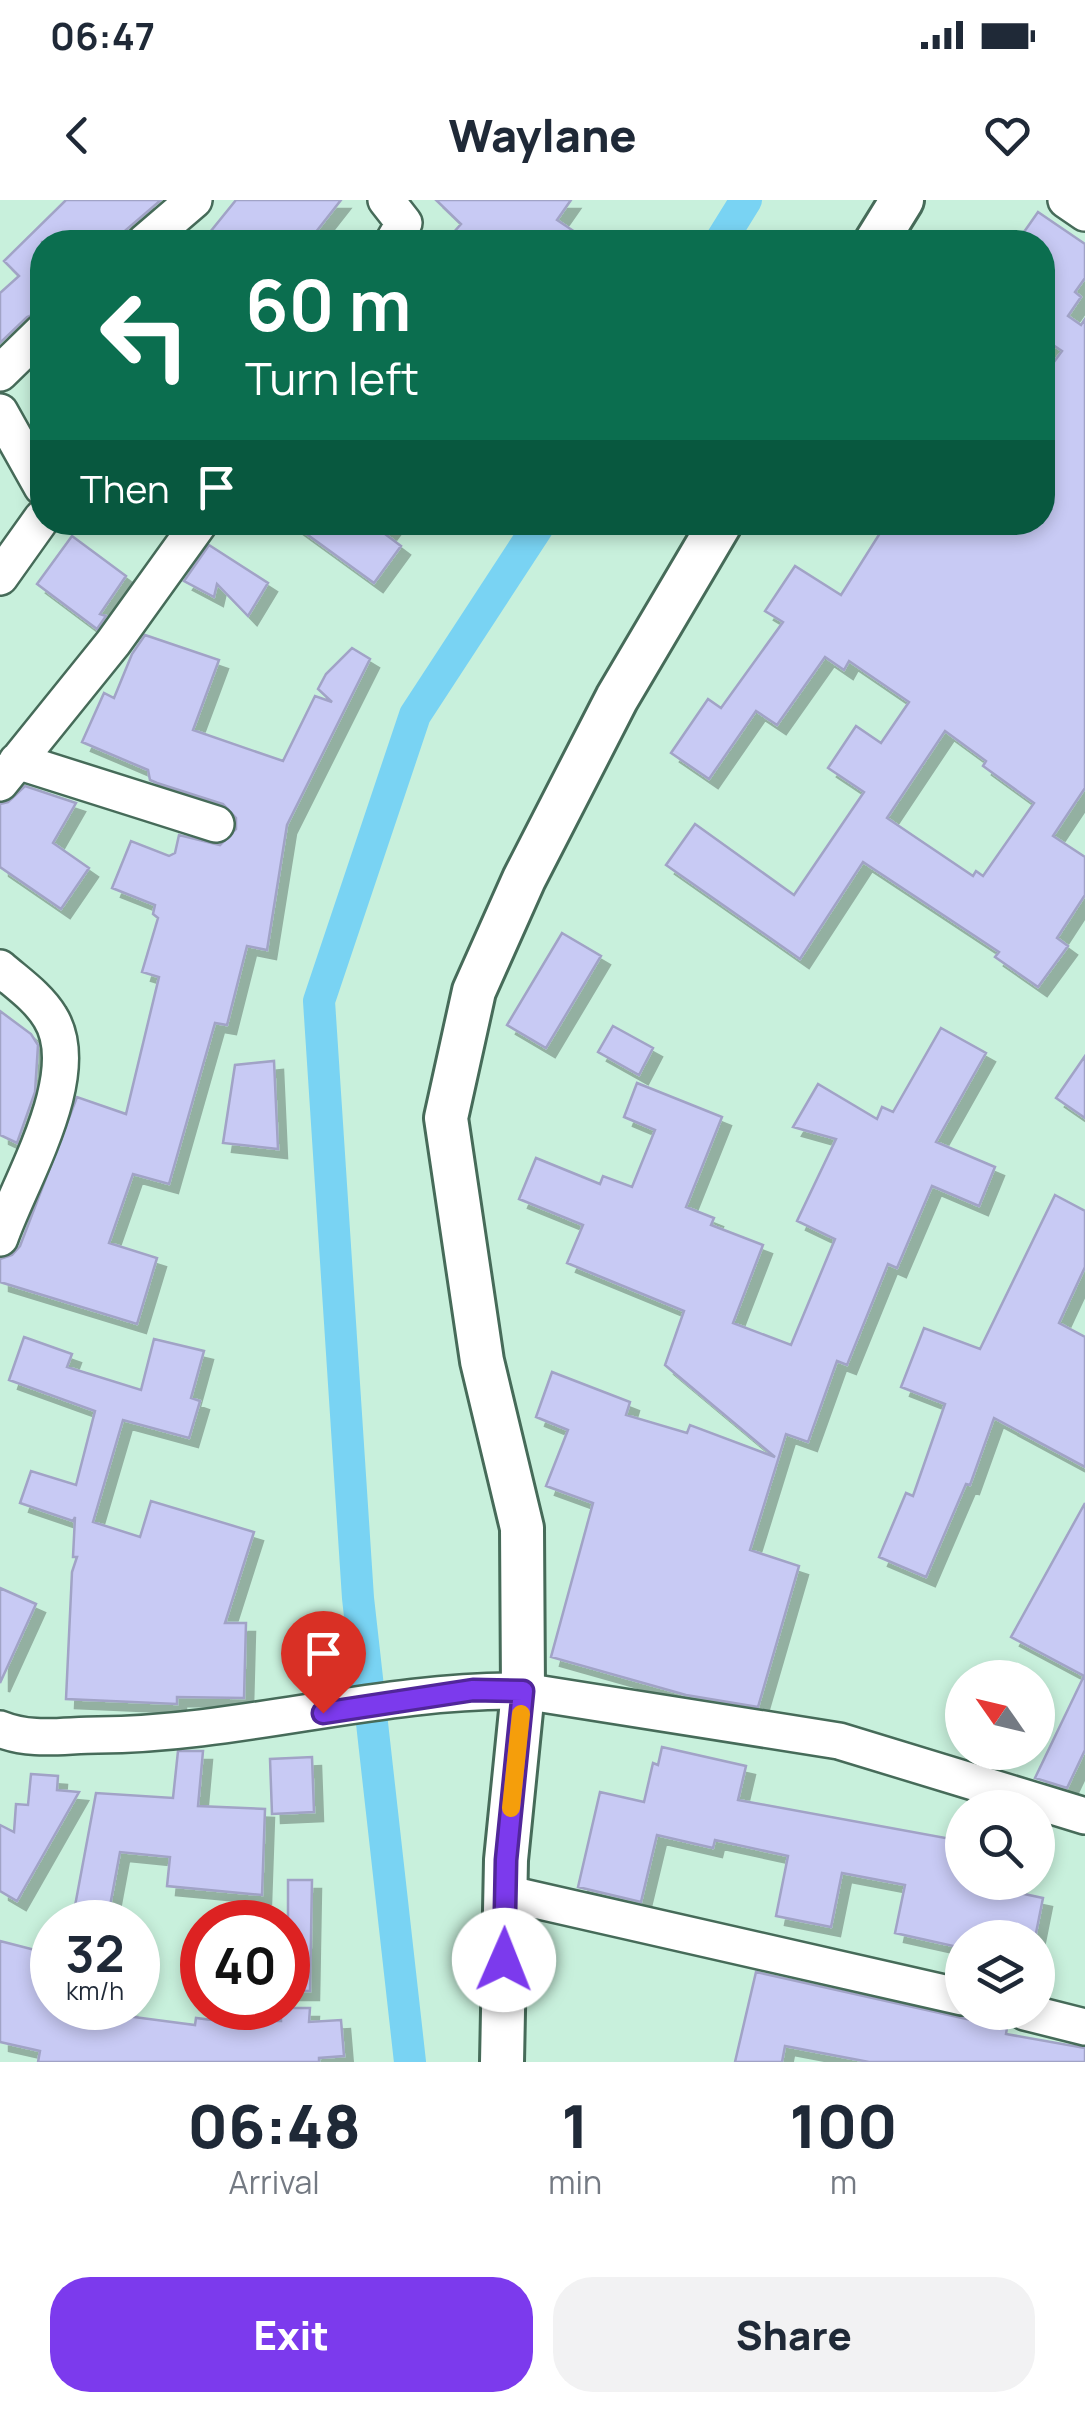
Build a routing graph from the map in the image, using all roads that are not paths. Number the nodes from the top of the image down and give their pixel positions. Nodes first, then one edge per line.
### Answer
1 (194, 200) edge
2 (386, 200) edge
3 (902, 200) edge
4 (1066, 200) edge
5 (1085, 214) edge
6 (159, 230) edge
7 (400, 230) edge
8 (883, 230) edge
9 (30, 344) edge
10 (0, 374) edge
11 (0, 412) edge
12 (30, 466) edge
13 (30, 535) edge
14 (191, 535) edge
15 (713, 535) edge
16 (0, 578) edge
17 (9, 772) edge
18 (216, 824) dead end
19 (0, 968) edge
20 (0, 1238) edge
21 (523, 1691) junction
22 (0, 1729) edge
23 (1085, 1816) edge
24 (506, 1893) junction
25 (945, 1993) edge
26 (1055, 2020) edge
27 (1085, 2027) edge
28 (502, 2062) edge

1 - 6 street
2 - 7 street
3 - 8 street
4 - 5 street
9 - 10 street
11 - 12 street
13 - 16 street
14 - 17 street
15 - 21 street
17 - 18 street
19 - 20 street
21 - 22 street
21 - 23 street
21 - 24 street
24 - 25 street
24 - 28 street
26 - 27 street

